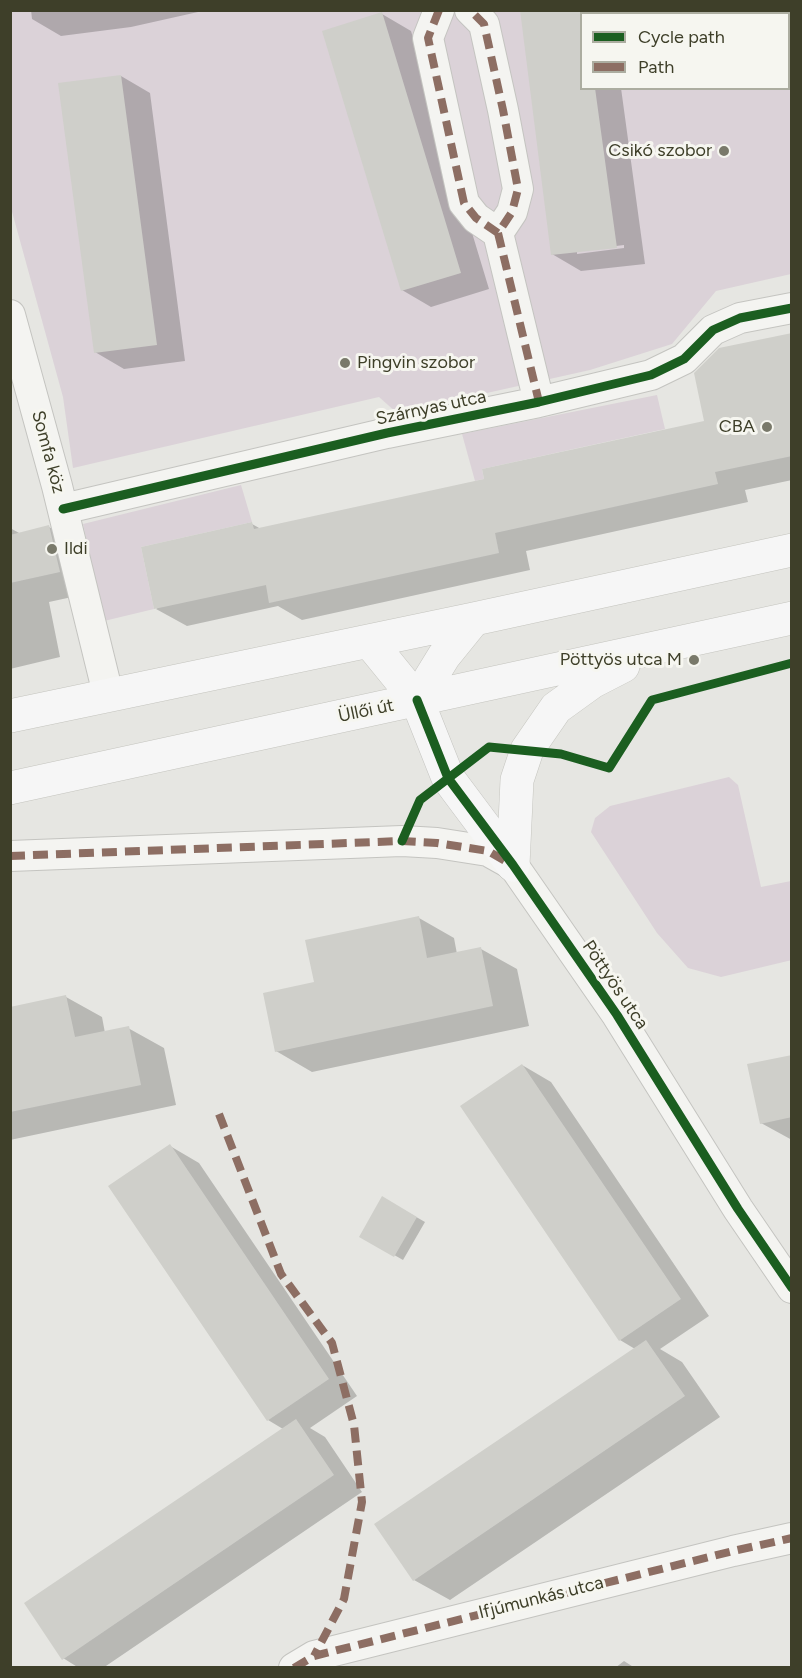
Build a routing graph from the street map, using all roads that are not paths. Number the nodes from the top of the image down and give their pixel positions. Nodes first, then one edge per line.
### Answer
1 (439, 10) edge
2 (470, 10) edge
3 (498, 233) junction
4 (792, 308) edge
5 (10, 315) edge
6 (539, 402) junction
7 (63, 509) junction
8 (792, 550) edge
9 (792, 618) edge
10 (474, 620) junction
11 (369, 642) junction
12 (657, 648) junction
13 (108, 694) junction
14 (417, 700) junction
15 (10, 716) edge
16 (10, 788) edge
17 (10, 856) edge
18 (513, 865) junction
19 (792, 1288) edge
20 (792, 1538) edge
21 (294, 1668) edge

1 - 3 street
2 - 3 street
3 - 6 street
4 - 6 street, Szárnyas utca
5 - 7 street, Somfa köz
6 - 7 street, Szárnyas utca
7 - 13 street, Somfa köz
8 - 10 main road
9 - 12 main road, Üllői út
10 - 11 main road
10 - 14 main road
11 - 13 main road
11 - 14 main road, Pöttyös utca
12 - 14 main road, Üllői út
12 - 18 main road
13 - 15 main road
14 - 16 main road, Üllői út
14 - 18 main road, Pöttyös utca
17 - 18 street
18 - 19 street, Pöttyös utca
20 - 21 street, Ifjúmunkás utca

